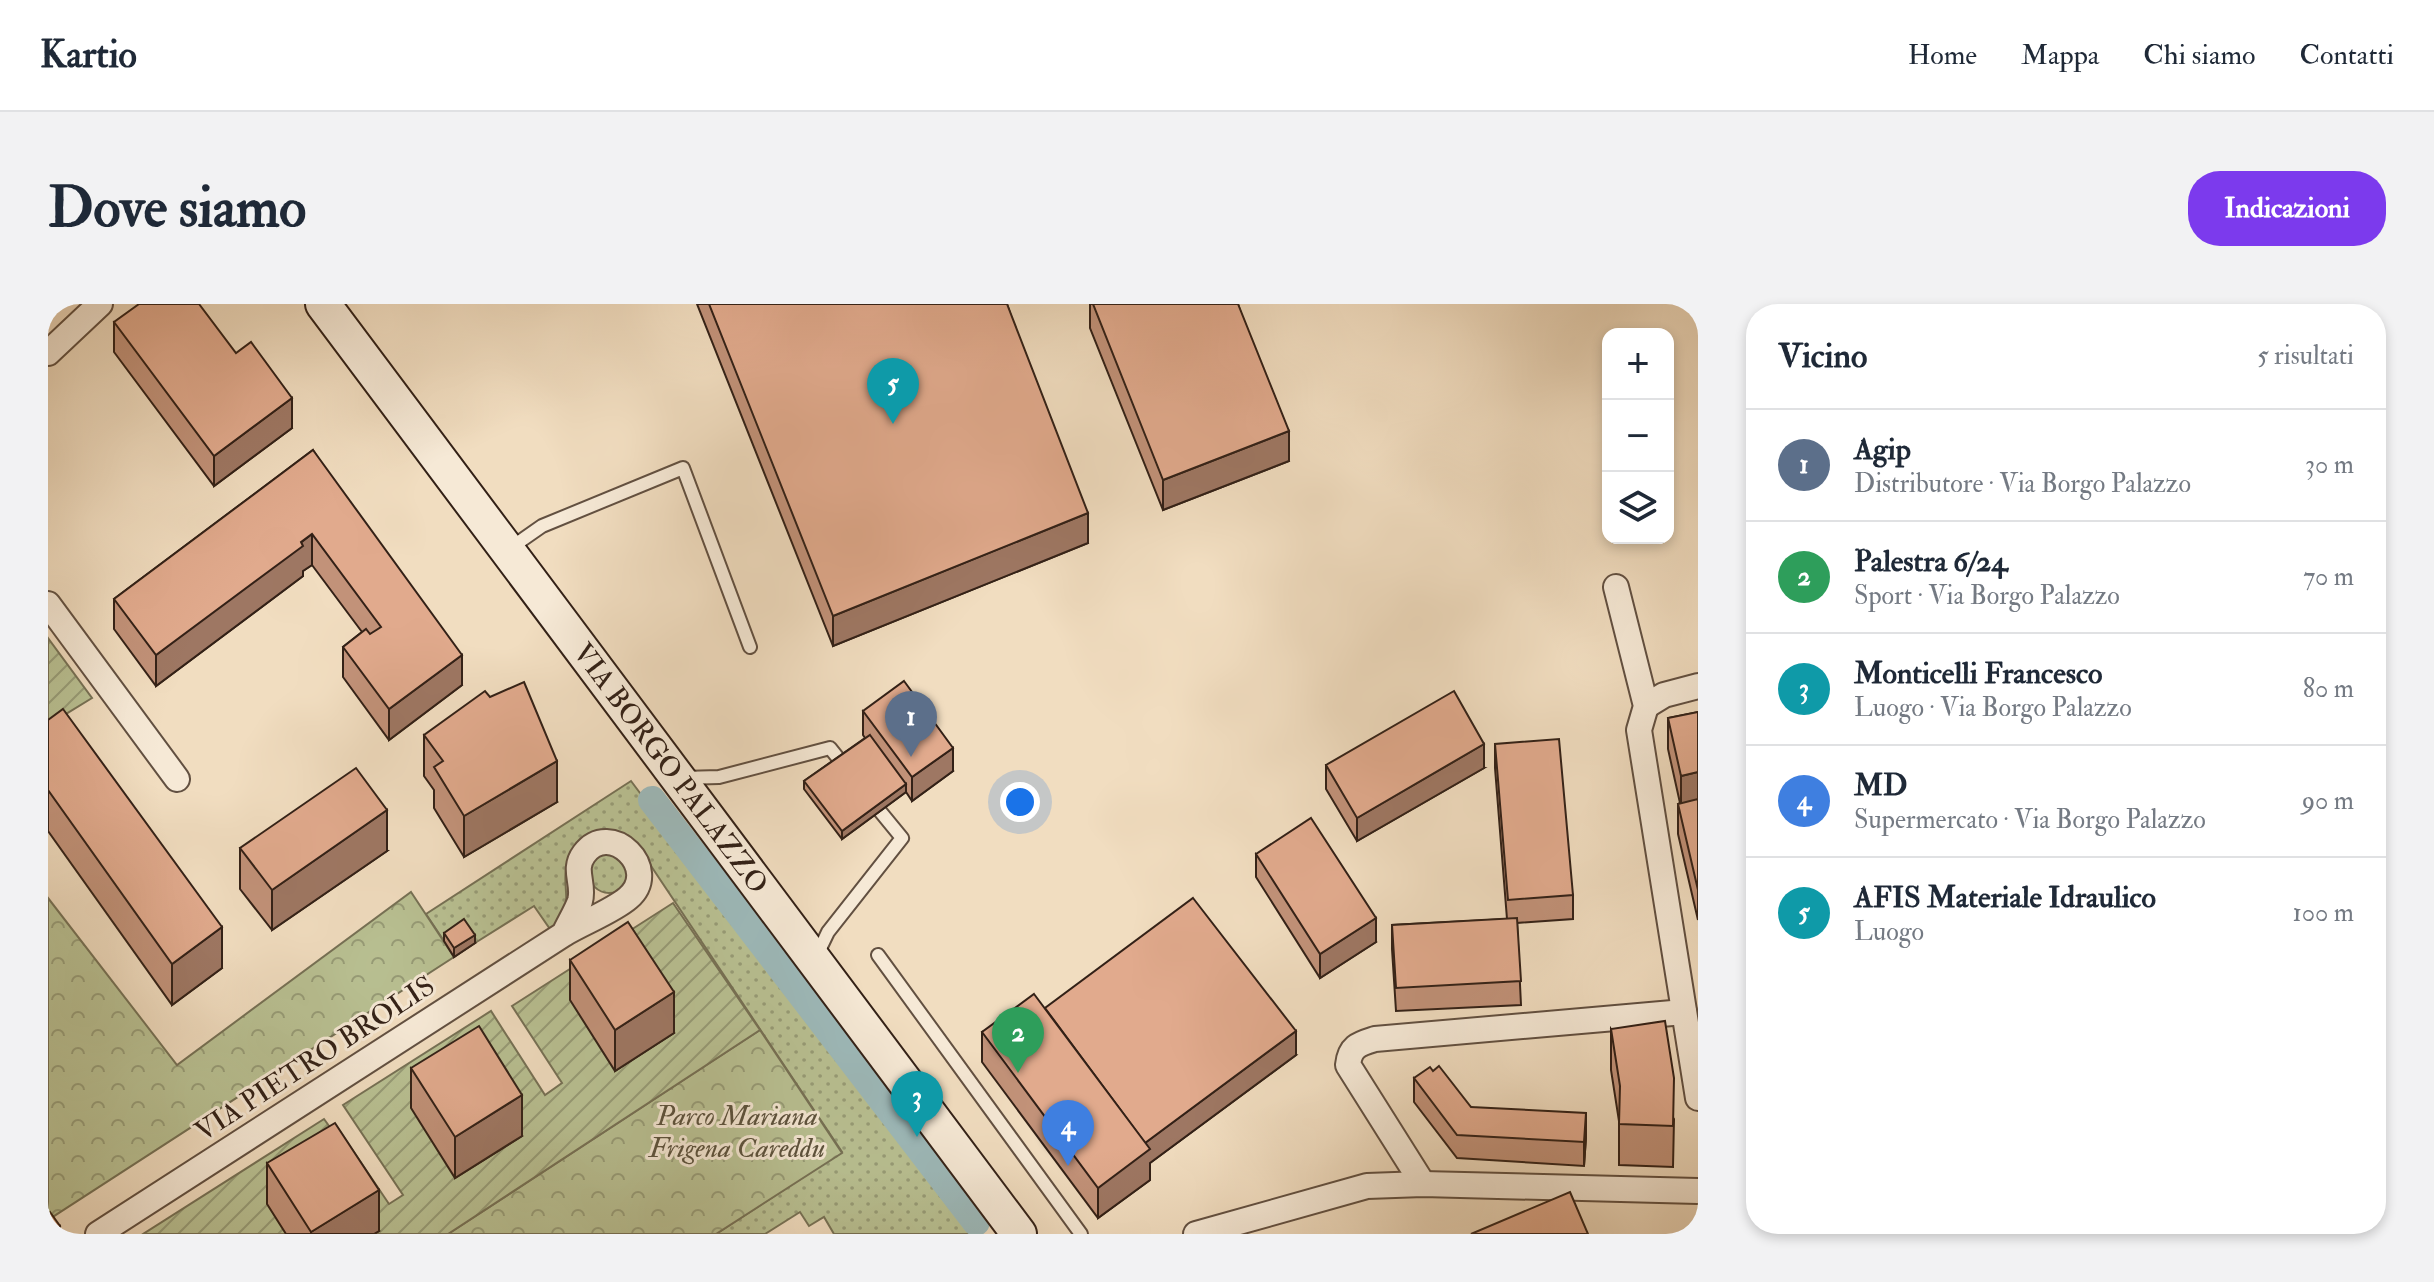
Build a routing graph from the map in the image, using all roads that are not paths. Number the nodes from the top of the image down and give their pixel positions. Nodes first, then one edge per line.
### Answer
1 (100, 304) edge
2 (323, 304) edge
3 (48, 353) edge
4 (507, 551) junction
5 (1616, 587) dead end
6 (48, 604) edge
7 (750, 647) dead end
8 (1698, 686) edge
9 (1646, 706) junction
10 (177, 779) dead end
11 (678, 779) junction
12 (564, 934) dead end
13 (878, 955) dead end
14 (813, 964) junction
15 (1684, 1012) junction
16 (1698, 1098) edge
17 (1423, 1184) junction
18 (1698, 1191) edge
19 (98, 1234) edge
20 (1019, 1234) edge
21 (1081, 1234) edge
22 (1196, 1234) edge

1 - 3 street
2 - 4 main road, VIA BORGO PALAZZO
4 - 7 lane
4 - 11 main road, VIA BORGO PALAZZO
5 - 9 street
6 - 10 street
8 - 9 street
9 - 15 street
11 - 14 main road, VIA BORGO PALAZZO
11 - 14 lane
12 - 19 street, VIA PIETRO BROLIS
13 - 21 lane
14 - 20 main road, VIA BORGO PALAZZO
15 - 16 street
15 - 17 street
17 - 18 street
17 - 22 street

